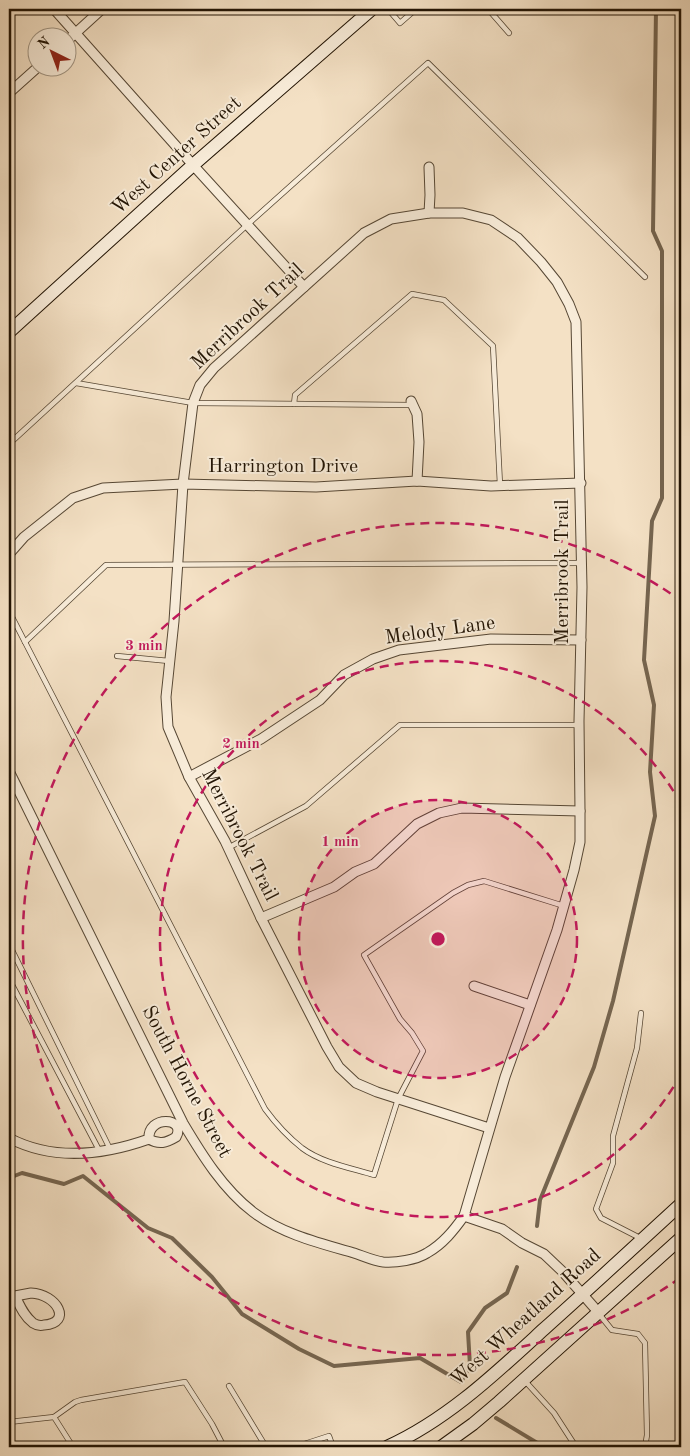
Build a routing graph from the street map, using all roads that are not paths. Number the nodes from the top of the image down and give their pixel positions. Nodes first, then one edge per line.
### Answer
1 (54, 9) edge
2 (102, 9) edge
3 (372, 9) edge
4 (388, 9) edge
5 (416, 9) edge
6 (488, 9) edge
7 (71, 28) edge
8 (78, 29) edge
9 (509, 33) dead end
10 (78, 35) edge
11 (28, 76) edge
12 (9, 93) edge
13 (193, 165) junction
14 (429, 167) dead end
15 (429, 213) junction
16 (247, 225) junction
17 (645, 277) dead end
18 (304, 287) junction
19 (9, 332) edge
20 (76, 383) junction
21 (193, 403) junction
22 (412, 403) joint
23 (294, 404) junction
24 (9, 444) edge
25 (417, 481) junction
26 (581, 483) junction
27 (183, 484) junction
28 (500, 485) junction
29 (9, 554) edge
30 (582, 563) junction
31 (178, 565) junction
32 (9, 611) edge
33 (581, 640) junction
34 (25, 642) junction
35 (117, 656) dead end
36 (169, 661) junction
37 (579, 725) junction
38 (9, 771) edge
39 (190, 777) junction
40 (580, 811) junction
41 (228, 848) junction
42 (564, 906) junction
43 (261, 918) junction
44 (9, 944) edge
45 (9, 979) edge
46 (474, 986) dead end
47 (530, 1005) junction
48 (641, 1013) dead end
49 (398, 1099) junction
50 (180, 1125) junction
51 (489, 1128) junction
52 (149, 1139) junction
53 (11, 1142) edge
54 (111, 1150) junction
55 (99, 1152) junction
56 (681, 1204) edge
57 (464, 1216) junction
58 (681, 1238) edge
59 (643, 1239) junction
60 (583, 1294) junction
61 (12, 1295) edge
62 (598, 1313) junction
63 (524, 1380) junction
64 (229, 1386) dead end
65 (54, 1417) junction
66 (9, 1422) edge
67 (73, 1447) edge
68 (224, 1447) edge
69 (266, 1447) edge
70 (294, 1447) edge
71 (333, 1447) edge
72 (387, 1447) edge
73 (441, 1447) edge
74 (576, 1447) edge
75 (645, 1447) edge

1 - 7 street
2 - 8 street
3 - 13 main road, West Center Street
4 - 5 lane
6 - 9 lane
10 - 13 street
11 - 12 street
13 - 16 street
13 - 19 main road, West Center Street
14 - 15 street
15 - 18 street, Merribrook Trail
15 - 26 street, Merribrook Trail
16 - 17 lane
16 - 18 street
16 - 20 lane
18 - 21 street, Merribrook Trail
20 - 21 lane
20 - 24 lane
21 - 23 lane
21 - 27 street, Merribrook Trail
22 - 23 lane
22 - 25 street
23 - 28 lane
25 - 27 street, Harrington Drive
25 - 28 street, Harrington Drive
26 - 28 street, Harrington Drive
26 - 30 street, Merribrook Trail
27 - 29 street, Harrington Drive
27 - 31 street, Merribrook Trail
30 - 31 lane
30 - 33 street, Merribrook Trail
31 - 34 lane
31 - 36 street, Merribrook Trail
32 - 34 lane
33 - 37 street, Merribrook Trail
33 - 39 street, Melody Lane
34 - 49 lane
35 - 36 lane
36 - 39 street, Merribrook Trail
37 - 40 street, Merribrook Trail
37 - 41 lane
38 - 50 street, South Horne Street
39 - 41 street, Merribrook Trail
40 - 42 street, Merribrook Trail
40 - 43 street
41 - 43 street, Merribrook Trail
42 - 47 street, Merribrook Trail
42 - 49 lane
43 - 49 street, Merribrook Trail
44 - 54 lane
45 - 55 lane
46 - 47 street
47 - 51 street, Merribrook Trail
48 - 59 lane
49 - 51 street, Merribrook Trail
50 - 52 street
50 - 52 street
50 - 57 street, South Horne Street
51 - 57 street, South Horne Street
52 - 54 street
53 - 55 street
54 - 55 street
56 - 59 main road, West Wheatland Road
57 - 60 street
58 - 62 main road
59 - 60 main road, West Wheatland Road
60 - 62 street
60 - 72 main road, West Wheatland Road
61 - 61 street
62 - 63 main road
62 - 75 lane
63 - 73 main road
63 - 74 lane
64 - 69 lane
65 - 66 lane
65 - 67 lane
65 - 68 lane
70 - 71 lane

